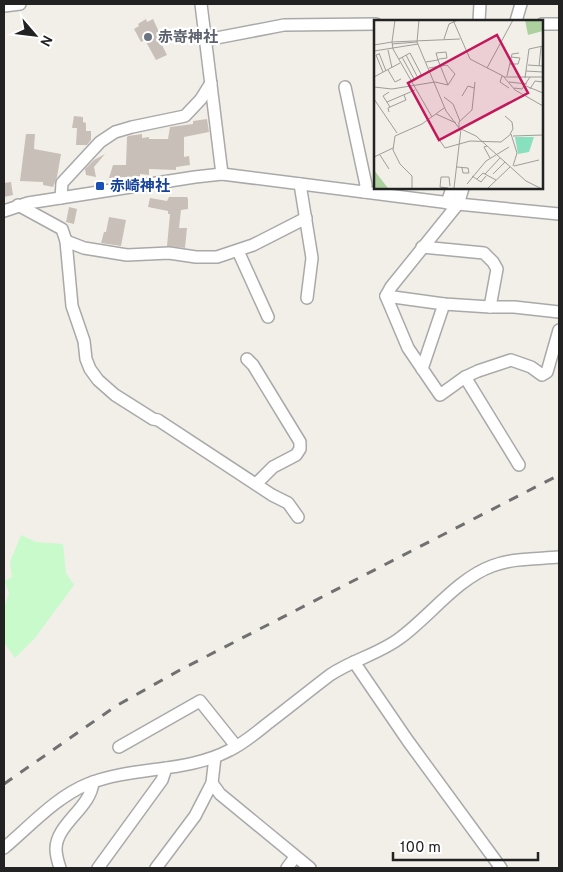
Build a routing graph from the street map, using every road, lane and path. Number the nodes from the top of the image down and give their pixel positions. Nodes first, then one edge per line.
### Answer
1 (20, 4) edge
2 (201, 4) edge
3 (480, 4) edge
4 (521, 4) edge
5 (4, 6) edge
6 (479, 20) edge
7 (516, 20) edge
8 (374, 24) edge
9 (543, 24) edge
10 (559, 24) edge
11 (206, 40) junction
12 (211, 83) junction
13 (345, 87) dead end
14 (222, 174) junction
15 (300, 184) junction
16 (452, 189) edge
17 (462, 189) edge
18 (364, 192) junction
19 (401, 192) edge
20 (61, 198) junction
21 (452, 203) junction
22 (18, 205) junction
23 (4, 211) edge
24 (559, 214) edge
25 (306, 218) junction
26 (66, 241) junction
27 (422, 247) junction
28 (238, 251) junction
29 (386, 296) junction
30 (307, 298) dead end
31 (444, 304) junction
32 (490, 307) junction
33 (559, 312) edge
34 (268, 317) dead end
35 (559, 330) edge
36 (247, 359) dead end
37 (422, 369) junction
38 (465, 378) junction
39 (518, 465) dead end
40 (256, 484) junction
41 (298, 517) dead end
42 (559, 557) edge
43 (354, 662) junction
44 (236, 746) junction
45 (119, 747) dead end
46 (215, 757) junction
47 (166, 768) junction
48 (93, 782) junction
49 (212, 784) junction
50 (4, 848) edge
51 (295, 856) junction
52 (60, 868) edge
53 (98, 868) edge
54 (156, 868) edge
55 (287, 868) edge
56 (310, 868) edge
57 (501, 868) edge

1 - 5 street
2 - 11 street
3 - 6 street
4 - 7 street
8 - 11 street
9 - 10 street
11 - 12 street
12 - 14 street
12 - 20 street
13 - 18 street
14 - 15 street
14 - 20 street
15 - 18 street
15 - 25 street
16 - 21 street
17 - 21 street
18 - 19 street
19 - 21 street
20 - 22 street
21 - 24 street
21 - 27 street
22 - 23 street
22 - 26 street
25 - 28 street
25 - 30 street
26 - 28 street
26 - 40 street
27 - 29 street
27 - 32 street
28 - 34 street
29 - 31 street
29 - 37 street
31 - 32 street
31 - 37 street
32 - 33 street
35 - 38 street
36 - 40 street
37 - 38 street
38 - 39 street
40 - 41 street
42 - 43 street
43 - 44 street
43 - 57 street
44 - 45 street
44 - 46 street
46 - 47 street
46 - 49 street
47 - 48 street
47 - 53 street
48 - 50 street
48 - 52 street
49 - 51 street
49 - 54 street
51 - 55 street
51 - 56 street

